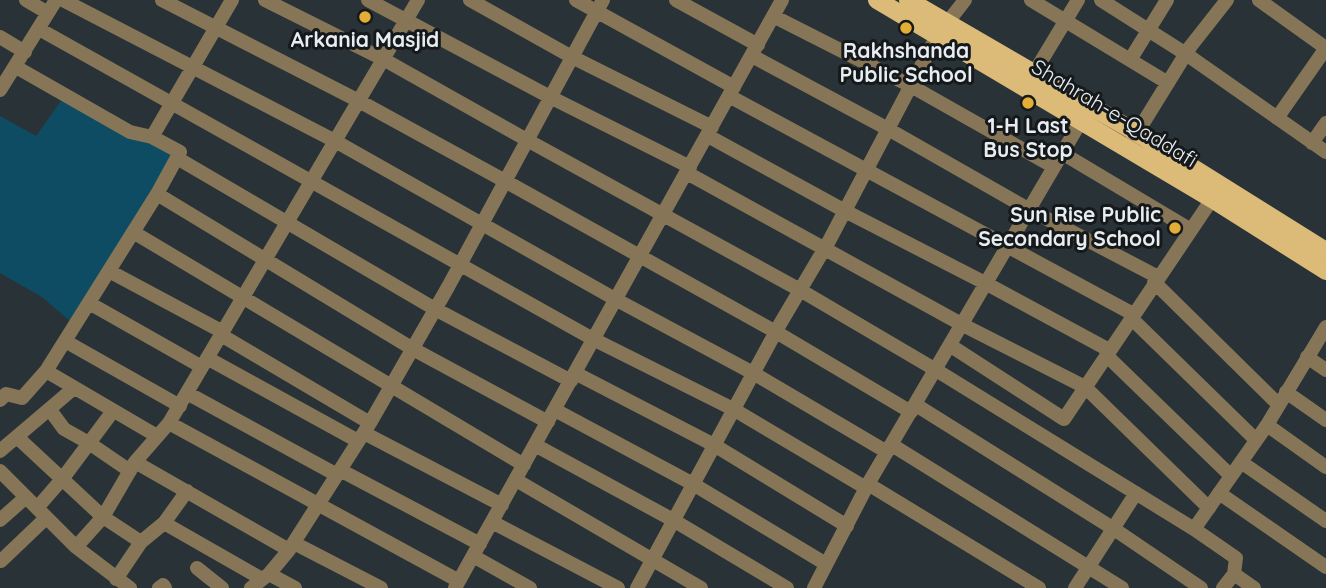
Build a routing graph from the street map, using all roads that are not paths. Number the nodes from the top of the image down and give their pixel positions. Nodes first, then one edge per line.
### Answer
1 (26, 0) edge
2 (63, 0) edge
3 (162, 0) edge
4 (232, 0) edge
5 (265, 0) edge
6 (368, 0) edge
7 (418, 0) edge
8 (470, 0) edge
9 (576, 0) edge
10 (676, 0) edge
11 (877, 0) edge
12 (908, 0) edge
13 (965, 0) edge
14 (1031, 0) edge
15 (1078, 0) edge
16 (1101, 0) edge
17 (1167, 0) edge
18 (1227, 0) edge
19 (1259, 0) edge
20 (600, 5) edge
21 (52, 6) edge
22 (775, 6) edge
23 (406, 21) junction
24 (1066, 21) junction
25 (39, 29) junction
26 (216, 29) junction
27 (943, 30) junction
28 (1149, 30) junction
29 (0, 37) edge
30 (1326, 48) edge
31 (755, 50) junction
32 (25, 52) junction
33 (1186, 54) junction
34 (572, 57) junction
35 (383, 59) junction
36 (1130, 60) junction
37 (16, 67) junction
38 (192, 68) junction
39 (1034, 73) junction
40 (1168, 83) junction
41 (911, 86) junction
42 (1, 87) edge
43 (732, 92) junction
44 (550, 97) junction
45 (359, 101) junction
46 (171, 104) junction
47 (1277, 118) junction
48 (1081, 121) junction
49 (1326, 123) edge
50 (888, 129) junction
51 (710, 132) junction
52 (152, 137) junction
53 (335, 141) junction
54 (527, 141) junction
55 (1132, 141) junction
56 (1312, 143) junction
57 (1326, 152) edge
58 (1062, 153) junction
59 (177, 158) junction
60 (1055, 167) junction
61 (867, 169) junction
62 (689, 170) junction
63 (505, 181) junction
64 (311, 182) junction
65 (157, 194) junction
66 (1212, 199) junction
67 (1030, 210) junction
68 (845, 211) junction
69 (664, 214) junction
70 (288, 222) junction
71 (482, 224) junction
72 (1191, 230) junction
73 (133, 232) junction
74 (1009, 247) junction
75 (825, 248) junction
76 (1326, 251) edge
77 (638, 256) junction
78 (265, 260) junction
79 (460, 266) junction
80 (109, 271) junction
81 (1326, 271) edge
82 (1156, 280) junction
83 (987, 284) junction
84 (800, 290) junction
85 (243, 298) junction
86 (615, 299) junction
87 (89, 303) junction
88 (435, 309) junction
89 (1132, 316) junction
90 (963, 326) junction
91 (1326, 327) edge
92 (776, 332) junction
93 (222, 334) junction
94 (593, 339) junction
95 (65, 341) junction
96 (951, 346) junction
97 (413, 348) junction
98 (1108, 352) junction
99 (1307, 358) junction
100 (205, 363) junction
101 (46, 370) junction
102 (936, 370) junction
103 (1326, 370) edge
104 (753, 373) junction
105 (573, 377) junction
106 (391, 387) junction
107 (1085, 387) junction
108 (74, 388) junction
109 (1282, 398) junction
110 (0, 400) edge
111 (183, 400) junction
112 (733, 409) junction
113 (914, 409) junction
114 (50, 410) junction
115 (113, 411) junction
116 (551, 416) junction
117 (1326, 420) edge
118 (169, 423) junction
119 (1266, 425) junction
120 (364, 432) junction
121 (157, 436) junction
122 (17, 437) junction
123 (1256, 440) junction
124 (89, 443) junction
125 (535, 445) junction
126 (714, 445) junction
127 (890, 448) junction
128 (0, 451) edge
129 (1241, 462) junction
130 (524, 465) junction
131 (133, 467) junction
132 (1326, 467) edge
133 (338, 472) junction
134 (1231, 476) junction
135 (2, 477) edge
136 (63, 478) junction
137 (516, 480) junction
138 (693, 484) junction
139 (867, 486) junction
140 (187, 491) junction
141 (1136, 493) junction
142 (1219, 493) junction
143 (26, 496) junction
144 (502, 505) junction
145 (317, 506) junction
146 (1209, 508) junction
147 (42, 513) junction
148 (103, 517) junction
149 (0, 520) edge
150 (673, 520) junction
151 (1326, 521) edge
152 (492, 522) junction
153 (164, 523) junction
154 (847, 526) junction
155 (1114, 528) junction
156 (1194, 529) junction
157 (141, 541) junction
158 (291, 546) junction
159 (76, 547) junction
160 (477, 550) junction
161 (652, 559) junction
162 (1, 561) edge
163 (826, 564) junction
164 (1089, 567) junction
165 (1326, 567) edge
166 (197, 568) dead end
167 (1234, 574) junction
168 (116, 579) junction
169 (261, 580) edge
170 (457, 584) edge
171 (130, 588) edge
172 (159, 588) edge
173 (165, 588) edge
174 (222, 588) edge
175 (295, 588) edge
176 (381, 588) edge
177 (530, 588) edge
178 (618, 588) edge
179 (637, 588) edge
180 (701, 588) edge
181 (787, 588) edge
182 (814, 588) edge
183 (1039, 588) edge
184 (1076, 588) edge
185 (1122, 588) edge
186 (1201, 588) edge
187 (1223, 588) edge
188 (1254, 588) edge

1 - 21 street
2 - 38 street
3 - 26 street
4 - 26 street
5 - 35 street
6 - 23 street
7 - 23 street
8 - 34 street
9 - 20 street
10 - 31 street
11 - 27 main road, Shahrah-e-Qaddafi
12 - 27 main road, Shahrah-e-Qaddafi
13 - 27 street
14 - 24 street
15 - 24 street
16 - 28 street
17 - 28 street
18 - 33 street
19 - 30 street
20 - 34 street
20 - 43 street
21 - 25 street
22 - 31 street
22 - 41 street
23 - 35 street
23 - 44 street
24 - 36 street
24 - 39 street
25 - 32 street
25 - 46 street
26 - 38 street
26 - 45 street
27 - 39 main road, Shahrah-e-Qaddafi
27 - 41 street
27 - 48 main road, Shahrah-e-Qaddafi
28 - 33 street
28 - 36 street
29 - 32 street
30 - 47 street
31 - 43 street
31 - 50 street
32 - 37 street
33 - 40 street
33 - 47 street
34 - 44 street
34 - 51 street
35 - 45 street
35 - 54 street
36 - 40 street
37 - 42 street
37 - 52 street
38 - 46 street
38 - 53 street
39 - 55 main road, Shahrah-e-Qaddafi
40 - 55 street
41 - 50 street
41 - 60 street
43 - 51 street
43 - 61 street
44 - 54 street
44 - 62 street
45 - 53 street
45 - 63 street
46 - 52 street
46 - 64 street
47 - 56 street
48 - 55 main road, Shahrah-e-Qaddafi
48 - 58 street
49 - 56 street
50 - 61 street
50 - 67 street
51 - 62 street
51 - 68 street
52 - 59 street
53 - 64 street
53 - 71 street
54 - 63 street
54 - 69 street
55 - 66 main road, Shahrah-e-Qaddafi
55 - 76 main road, Shahrah-e-Qaddafi
56 - 57 street
58 - 60 street
58 - 72 street
59 - 65 street
59 - 70 street
60 - 67 street
61 - 68 street
61 - 74 street
62 - 69 street
62 - 75 street
63 - 71 street
63 - 77 street
64 - 70 street
64 - 79 street
65 - 73 street
65 - 78 street
66 - 72 street
66 - 81 main road, Shahrah-e-Qaddafi
67 - 74 street
67 - 82 street
68 - 75 street
68 - 83 street
69 - 77 street
69 - 84 street
70 - 78 street
70 - 88 street
71 - 79 street
71 - 86 street
72 - 82 street
73 - 80 street
73 - 85 street
74 - 83 street
74 - 89 street
75 - 84 street
75 - 90 street
77 - 86 street
77 - 92 street
78 - 85 street
78 - 97 street
79 - 88 street
79 - 94 street
80 - 87 street
80 - 93 street
82 - 89 street
82 - 109 street
83 - 90 street
83 - 98 street
84 - 92 street
84 - 102 street
85 - 93 street
85 - 106 street
86 - 94 street
86 - 104 street
87 - 95 street
87 - 100 street
88 - 97 street
88 - 105 street
89 - 98 street
89 - 123 street
90 - 96 street
90 - 107 street
91 - 99 street
92 - 104 street
92 - 113 street
93 - 100 street
93 - 120 street
94 - 105 street
94 - 112 street
95 - 101 street
95 - 111 street
96 - 102 street
96 - 107 street
97 - 106 street
97 - 116 street
98 - 107 street
98 - 134 street
99 - 103 street
99 - 109 street
100 - 111 street
100 - 120 street
101 - 108 street
101 - 110 street
102 - 113 street
102 - 141 street
104 - 112 street
104 - 127 street
105 - 116 street
105 - 126 street
106 - 120 street
106 - 130 street
107 - 146 street
108 - 114 street
108 - 115 street
109 - 117 street
109 - 119 street
111 - 118 street
111 - 133 street
112 - 126 street
112 - 139 street
113 - 127 street
113 - 155 street
114 - 122 street
114 - 124 street
115 - 121 street
115 - 124 street
116 - 125 street
116 - 138 street
118 - 121 street
118 - 145 street
119 - 123 street
119 - 132 street
120 - 133 street
120 - 144 street
121 - 131 street
122 - 128 street
122 - 136 street
123 - 129 street
124 - 131 street
124 - 136 street
125 - 130 street
125 - 150 street
126 - 138 street
126 - 154 street
127 - 139 street
127 - 164 street
129 - 134 street
129 - 151 street
130 - 137 street
131 - 140 street
131 - 148 street
133 - 145 street
133 - 160 street
134 - 142 street
135 - 143 street
136 - 147 street
136 - 148 street
137 - 144 street
137 - 161 street
138 - 150 street
138 - 163 street
139 - 154 street
139 - 183 street
140 - 153 street
140 - 158 street
141 - 155 street
141 - 156 street
142 - 146 street
142 - 165 street
143 - 147 street
143 - 149 street
144 - 152 street
145 - 158 street
145 - 170 street
146 - 156 street
147 - 159 street
147 - 162 street
148 - 157 street
148 - 159 street
150 - 161 street
150 - 181 street
152 - 160 street
152 - 178 street
153 - 157 street
153 - 169 street
154 - 163 street
155 - 164 street
155 - 186 street
156 - 167 street
157 - 168 street
158 - 169 street
158 - 176 street
159 - 168 street
160 - 170 street
160 - 177 street
161 - 179 street
161 - 180 street
163 - 182 street
164 - 184 street
164 - 185 street
166 - 174 street
167 - 187 street
167 - 188 street
168 - 171 street
169 - 175 street
172 - 173 street

